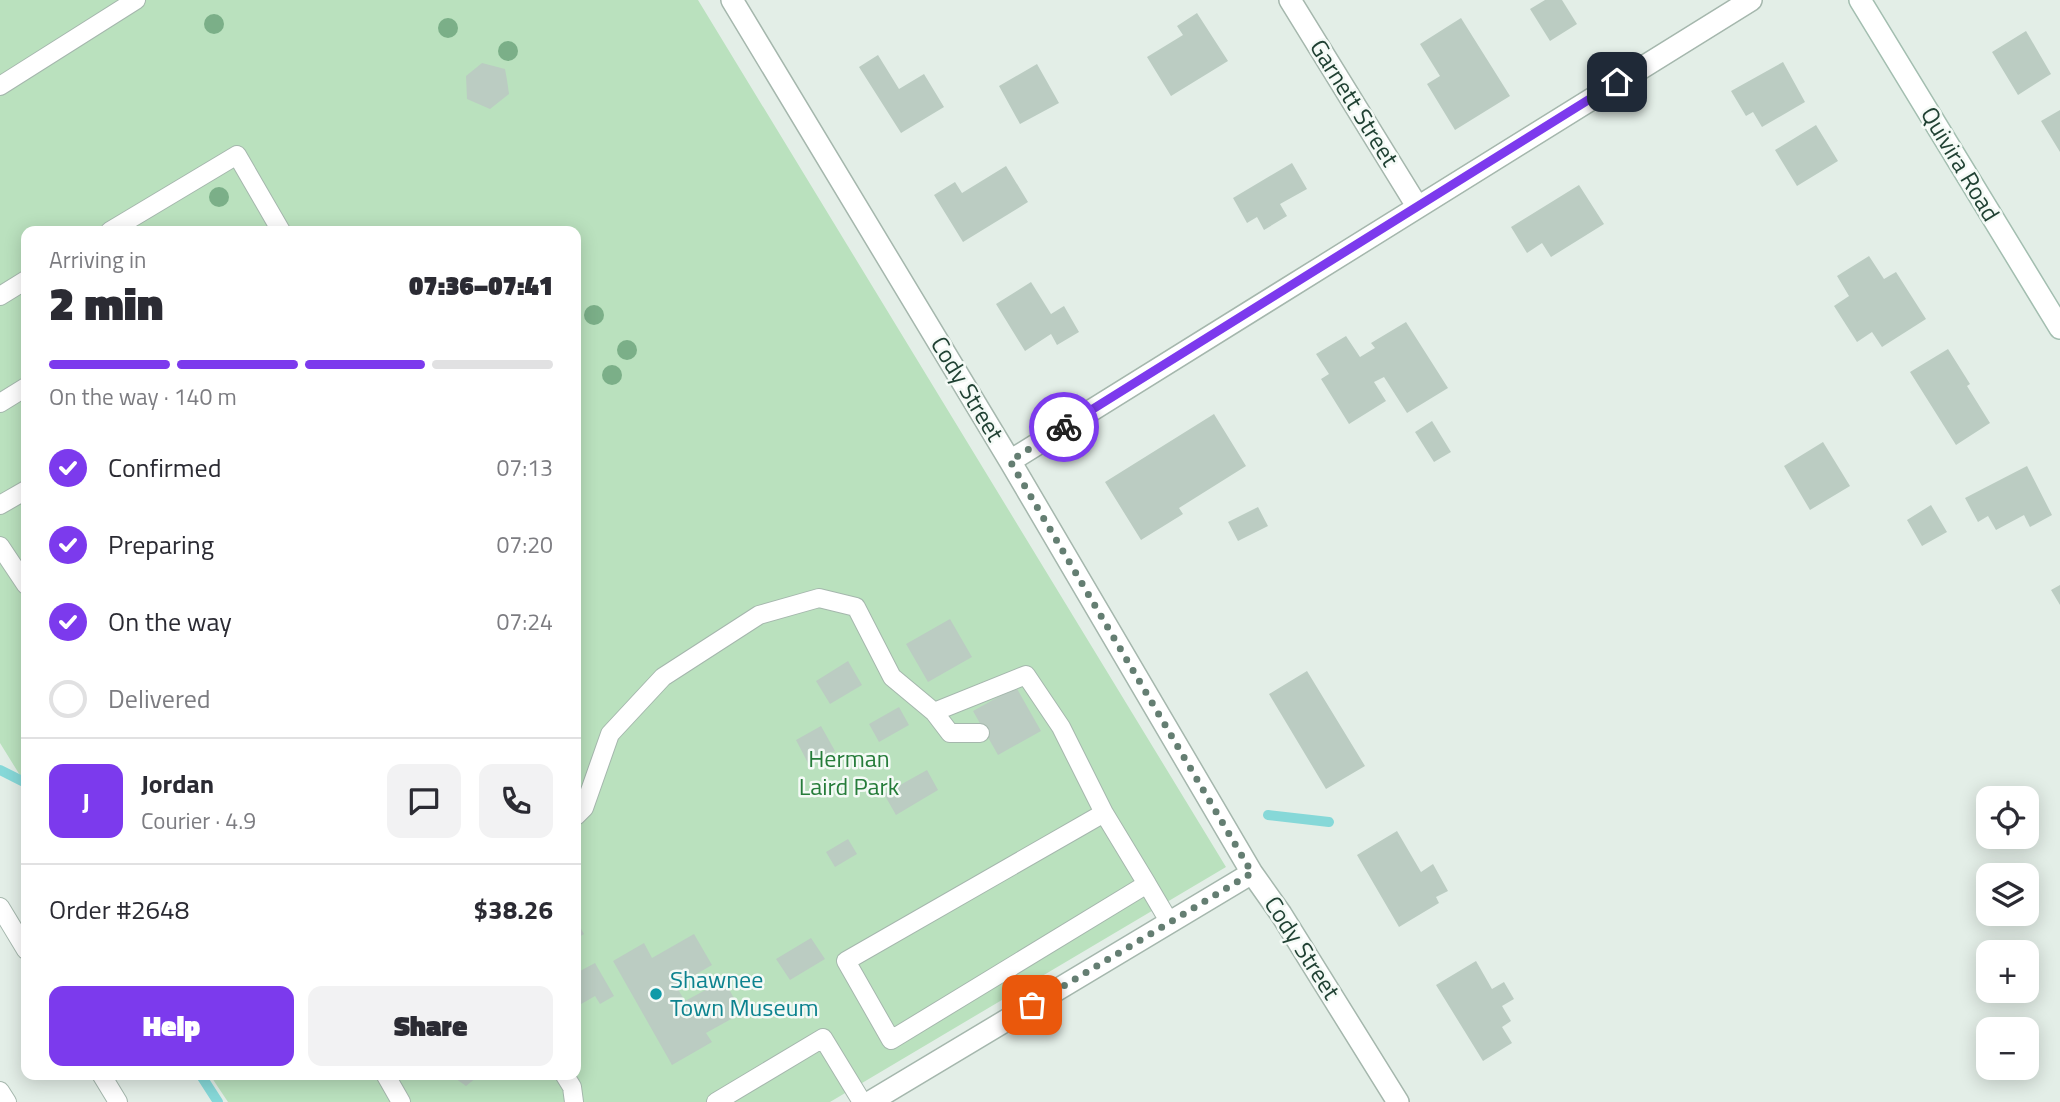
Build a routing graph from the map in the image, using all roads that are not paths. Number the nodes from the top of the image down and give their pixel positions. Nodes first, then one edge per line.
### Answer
1 (136, 0) edge
2 (732, 0) edge
3 (1290, 0) edge
4 (1751, 0) edge
5 (1860, 0) edge
6 (0, 86) edge
7 (1417, 206) junction
8 (118, 226) edge
9 (278, 226) edge
10 (21, 283) edge
11 (0, 296) edge
12 (2060, 328) edge
13 (21, 390) edge
14 (0, 403) edge
15 (1010, 461) junction
16 (21, 492) edge
17 (0, 505) edge
18 (0, 545) edge
19 (21, 577) edge
20 (934, 712) junction
21 (980, 733) dead end
22 (581, 811) edge
23 (1104, 813) junction
24 (1252, 873) junction
25 (1147, 884) junction
26 (0, 907) edge
27 (1170, 923) junction
28 (21, 942) edge
29 (105, 1080) edge
30 (388, 1080) edge
31 (568, 1080) edge
32 (0, 1091) edge
33 (7, 1102) edge
34 (118, 1102) edge
35 (401, 1102) edge
36 (574, 1102) edge
37 (716, 1102) edge
38 (862, 1102) edge
39 (870, 1102) edge
40 (1398, 1102) edge

1 - 6 lane
2 - 15 street, Cody Street
3 - 7 street, Garnett Street
4 - 7 street
5 - 12 street, Quivira Road
7 - 15 street
8 - 9 lane
10 - 11 lane
13 - 14 lane
15 - 24 street, Cody Street
16 - 17 lane
18 - 19 lane
20 - 21 lane
20 - 22 lane
20 - 23 lane
23 - 25 lane
23 - 25 lane
24 - 27 street
24 - 40 street, Cody Street
25 - 27 lane
26 - 28 lane
27 - 39 street
29 - 34 lane
30 - 35 lane
31 - 36 lane
32 - 33 lane
37 - 38 lane

